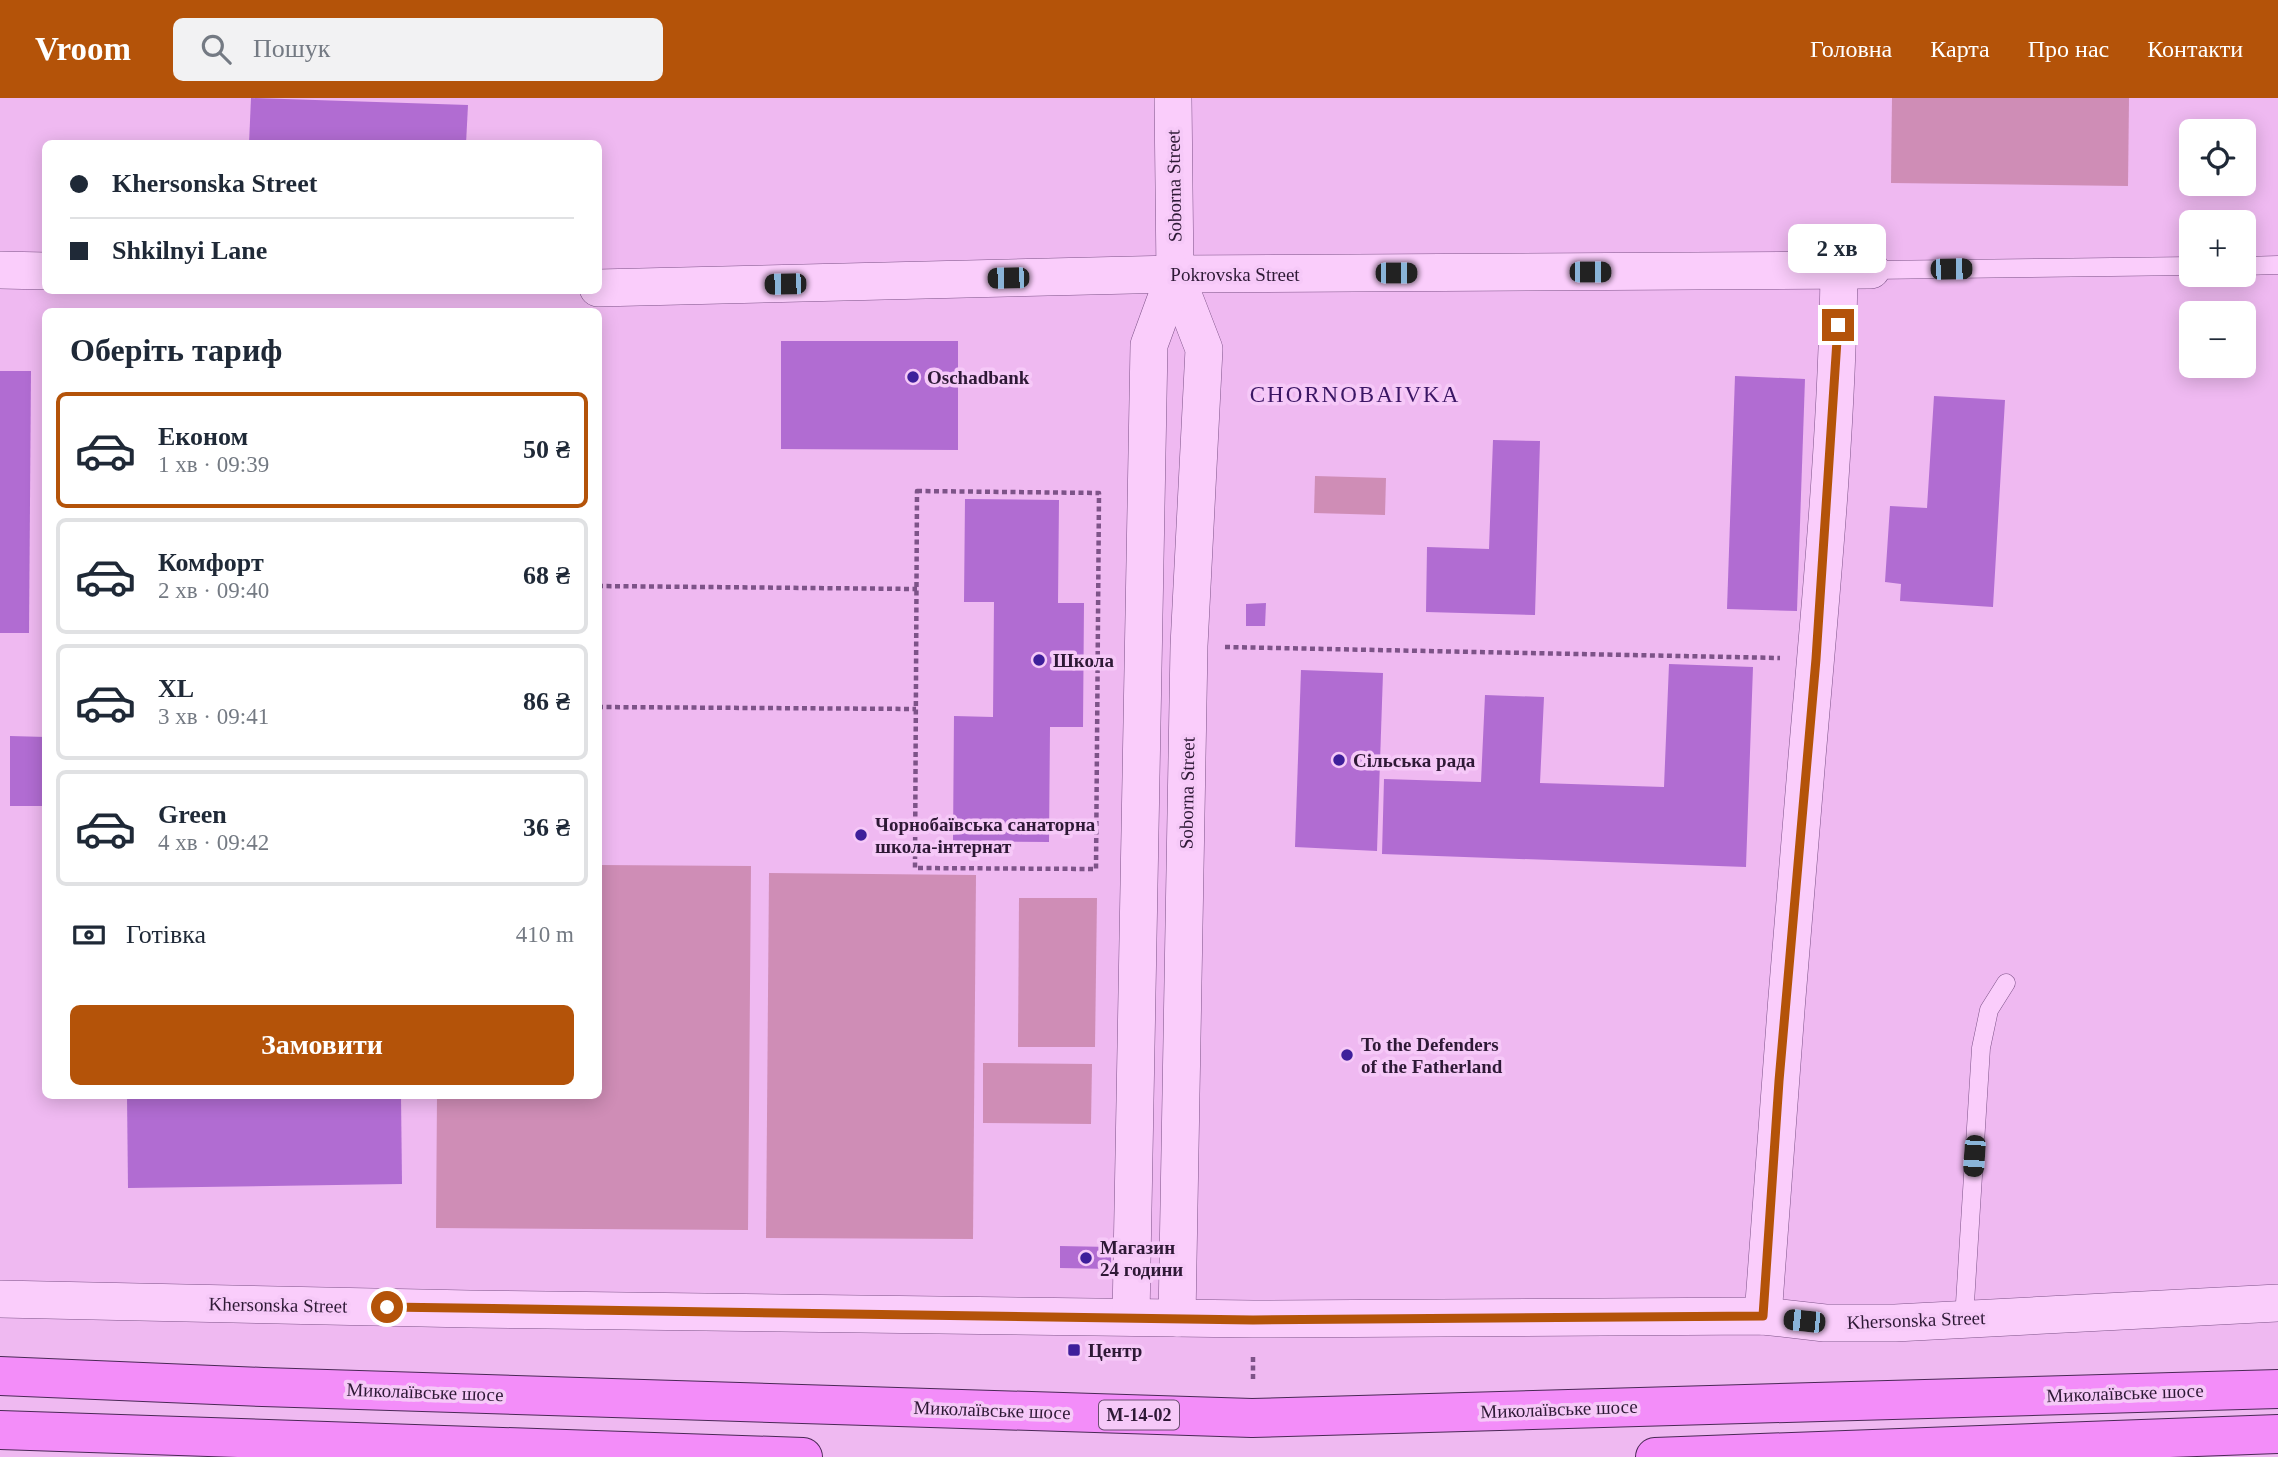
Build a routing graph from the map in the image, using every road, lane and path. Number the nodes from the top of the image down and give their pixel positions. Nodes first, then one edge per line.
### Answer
1 (1173, 98) edge
2 (2278, 265) edge
3 (2256, 266) edge
4 (2179, 267) edge
5 (0, 270) edge
6 (42, 271) edge
7 (1855, 271) junction
8 (1175, 274) junction
9 (602, 288) edge
10 (602, 586) edge
11 (917, 589) junction
12 (1189, 646) junction
13 (1816, 659) junction
14 (602, 707) edge
15 (916, 709) junction
16 (2006, 984) dead end
17 (0, 1299) edge
18 (2278, 1303) edge
19 (1763, 1316) junction
20 (1131, 1318) junction
21 (1177, 1318) junction
22 (1964, 1319) junction
23 (0, 1376) edge
24 (2278, 1388) edge
25 (0, 1430) edge
26 (2278, 1434) edge
27 (803, 1457) edge
28 (1655, 1457) edge

1 - 8 street, Soborna Street
2 - 3 lane
4 - 7 lane
5 - 6 street
7 - 8 street, Pokrovska Street
7 - 13 street
8 - 9 street, Pokrovska Street
8 - 12 street, Soborna Street
8 - 20 street, Soborna Street
10 - 11 path
11 - 15 path
11 - 15 path
12 - 13 path
12 - 21 street, Soborna Street
13 - 19 street
14 - 15 path
16 - 22 lane
17 - 20 street, Khersonska Street
18 - 22 street, Khersonska Street
19 - 21 street, Khersonska Street
19 - 22 street, Khersonska Street
20 - 21 street, Khersonska Street
23 - 24 main road, Миколаївське шосе / М-14-02
25 - 27 main road
26 - 28 main road

